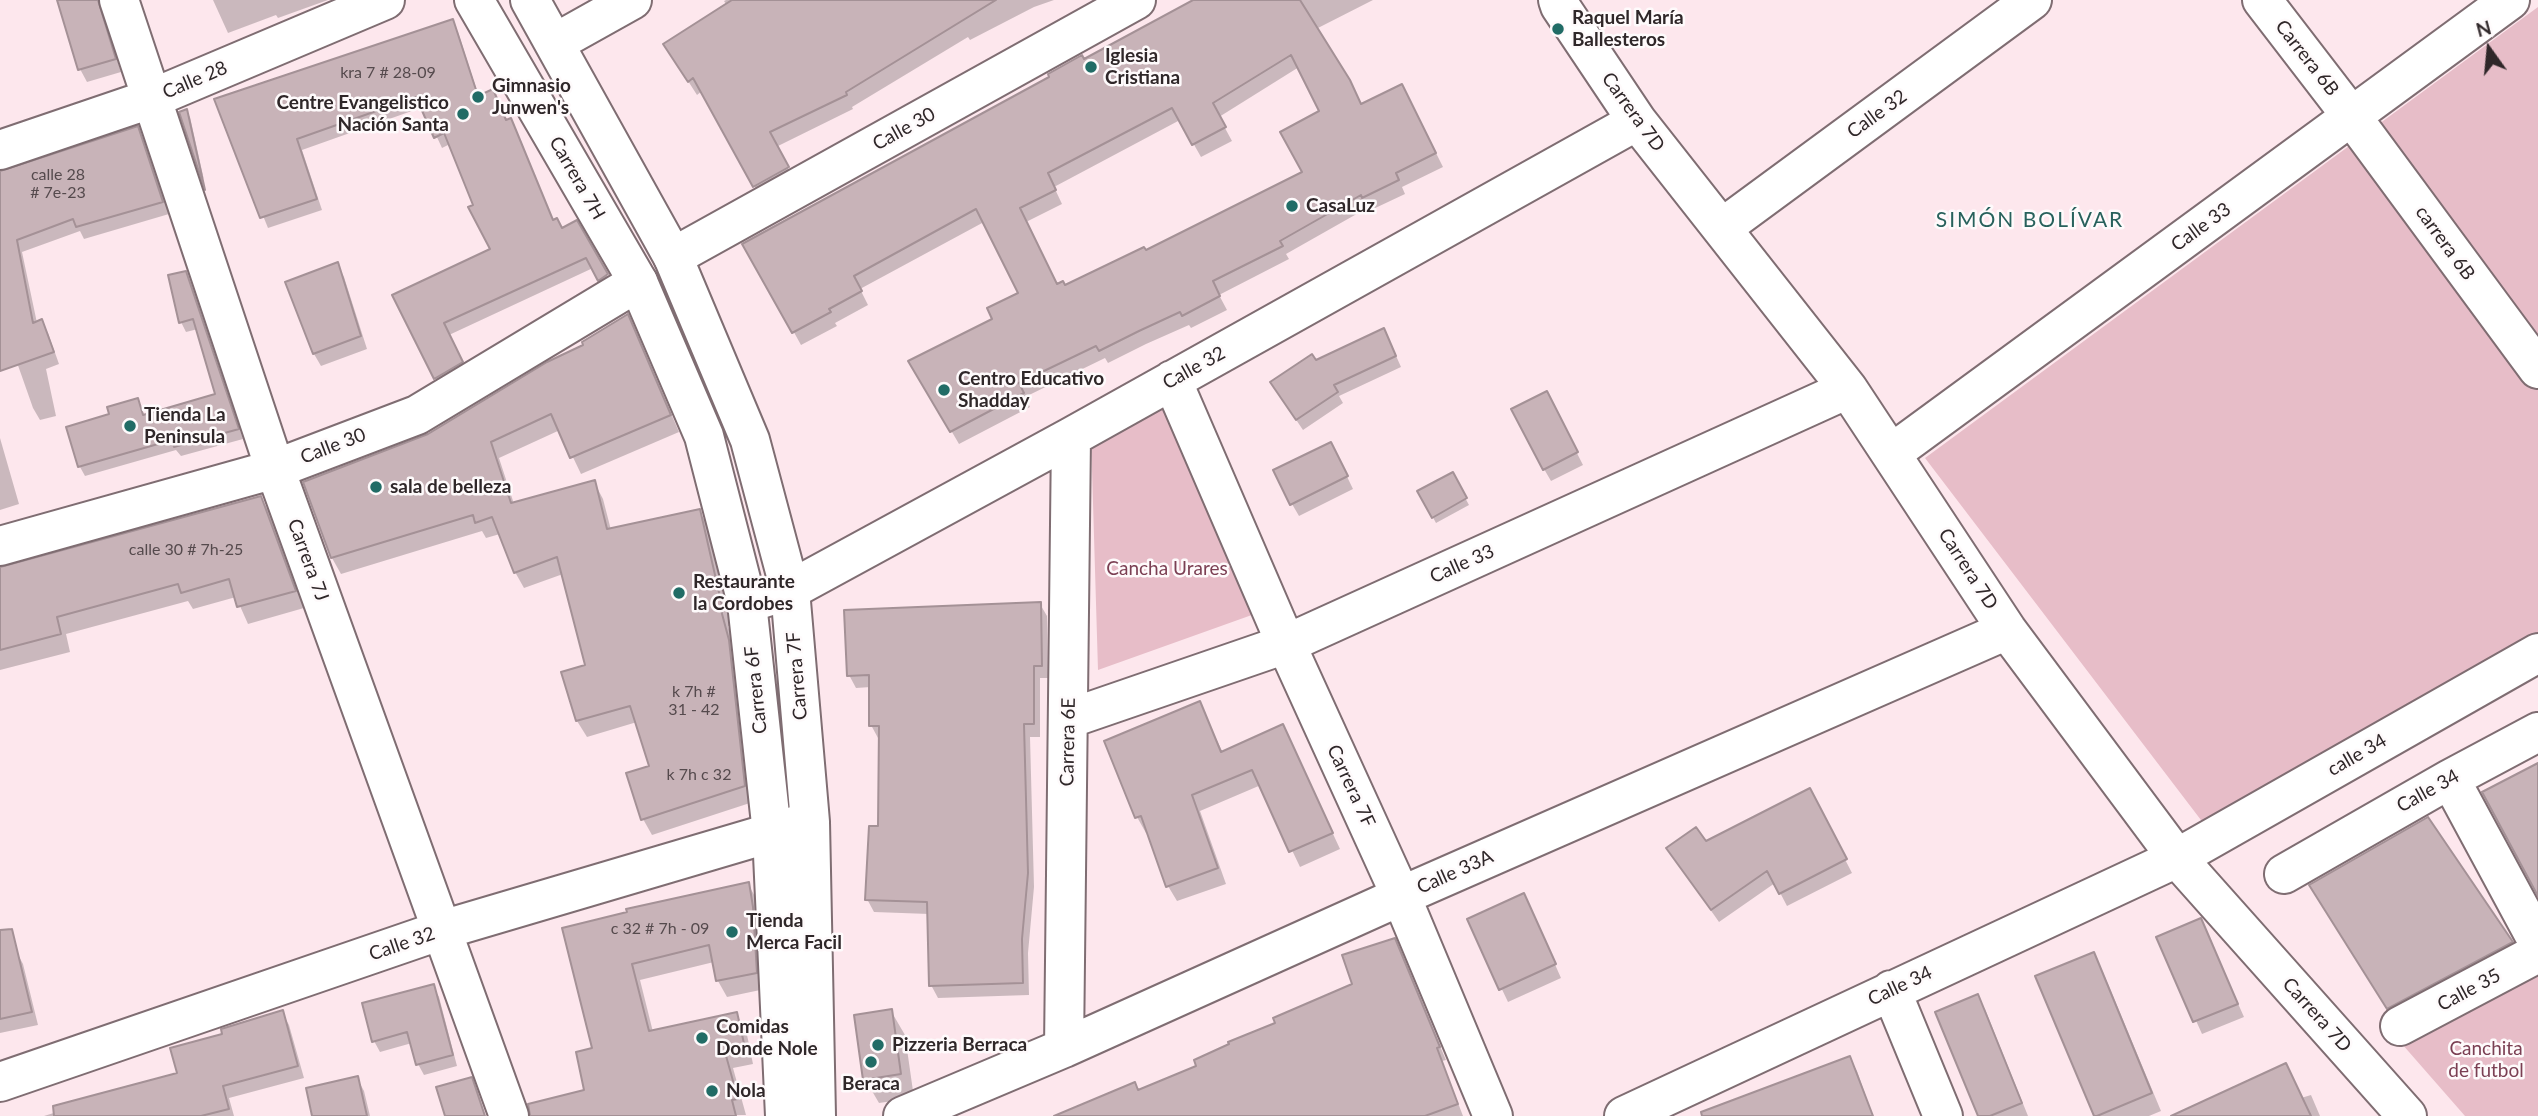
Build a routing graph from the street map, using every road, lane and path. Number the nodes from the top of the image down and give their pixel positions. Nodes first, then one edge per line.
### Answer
1 (119, 0) edge
2 (385, 0) edge
3 (474, 0) edge
4 (530, 0) edge
5 (632, 0) edge
6 (1136, 0) edge
7 (1558, 0) edge
8 (2032, 0) edge
9 (2262, 0) edge
10 (2510, 0) edge
11 (555, 43) junction
12 (153, 98) junction
13 (2352, 117) junction
14 (1637, 121) junction
15 (0, 150) edge
16 (1722, 228) junction
17 (673, 257) junction
18 (638, 282) junction
19 (2538, 369) edge
20 (1172, 380) junction
21 (1848, 389) junction
22 (1071, 437) junction
23 (1892, 453) junction
24 (275, 469) junction
25 (0, 545) edge
26 (790, 590) junction
27 (747, 603) junction
28 (2007, 630) junction
29 (1286, 644) junction
30 (2538, 653) edge
31 (1068, 719) junction
32 (2538, 732) edge
33 (2450, 779) junction
34 (810, 822) junction
35 (772, 833) junction
36 (2177, 858) junction
37 (2284, 874) dead end
38 (1401, 896) junction
39 (442, 930) junction
40 (2538, 942) edge
41 (2538, 953) edge
42 (1891, 990) junction
43 (2400, 1026) dead end
44 (1064, 1048) junction
45 (0, 1082) edge
46 (509, 1116) edge
47 (785, 1116) edge
48 (816, 1116) edge
49 (903, 1116) edge
50 (1493, 1116) edge
51 (1624, 1116) edge
52 (1943, 1116) edge
53 (2405, 1116) edge

1 - 12 street, Carrera 7J
2 - 12 street, Calle 28
3 - 18 street, Carrera 7H
4 - 11 street
5 - 11 street
6 - 17 street, Calle 30
7 - 14 street, Carrera 7D
8 - 16 street, Calle 32
9 - 13 street, Carrera 6B
10 - 13 street, Calle 33
11 - 17 street
12 - 15 street, Calle 28
12 - 24 street, Carrera 7J
13 - 19 street, carrera 6B
13 - 23 street, Calle 33
14 - 16 street, Carrera 7D
14 - 20 street, Calle 32
16 - 21 street, Carrera 7D
17 - 26 street, Carrera 7F
18 - 24 street, Calle 30
18 - 27 street, Carrera 6F
20 - 22 street, Calle 32
20 - 29 street, Carrera 7F
21 - 23 street, Carrera 7D
21 - 29 street, Calle 33
22 - 26 street, Calle 32
22 - 31 street, Carrera 6E
23 - 28 street, Carrera 7D
24 - 25 street, Calle 30
24 - 39 street, Carrera 7J
26 - 27 street, Calle 32
26 - 34 street, Carrera 7F
27 - 35 street, Carrera 6F
28 - 36 street, Carrera 7D
28 - 38 street, Calle 33A
29 - 31 street, Calle 33
29 - 38 street, Carrera 7F
30 - 36 street, calle 34
31 - 44 street, Carrera 6E
32 - 33 street, Calle 34
33 - 37 street, Calle 34
33 - 40 street
34 - 35 street, Calle 32
34 - 48 street, Carrera 7F
35 - 39 street, Calle 32
35 - 47 street, Carrera 6F
36 - 42 street, Calle 34
36 - 53 street, Carrera 7D
38 - 44 street, Calle 33A
38 - 50 street, Carrera 7F
39 - 45 street, Calle 32
39 - 46 street, Carrera 7J
41 - 43 street, Calle 35
42 - 51 street, Calle 34
42 - 52 street
44 - 49 street, Calle 33A

